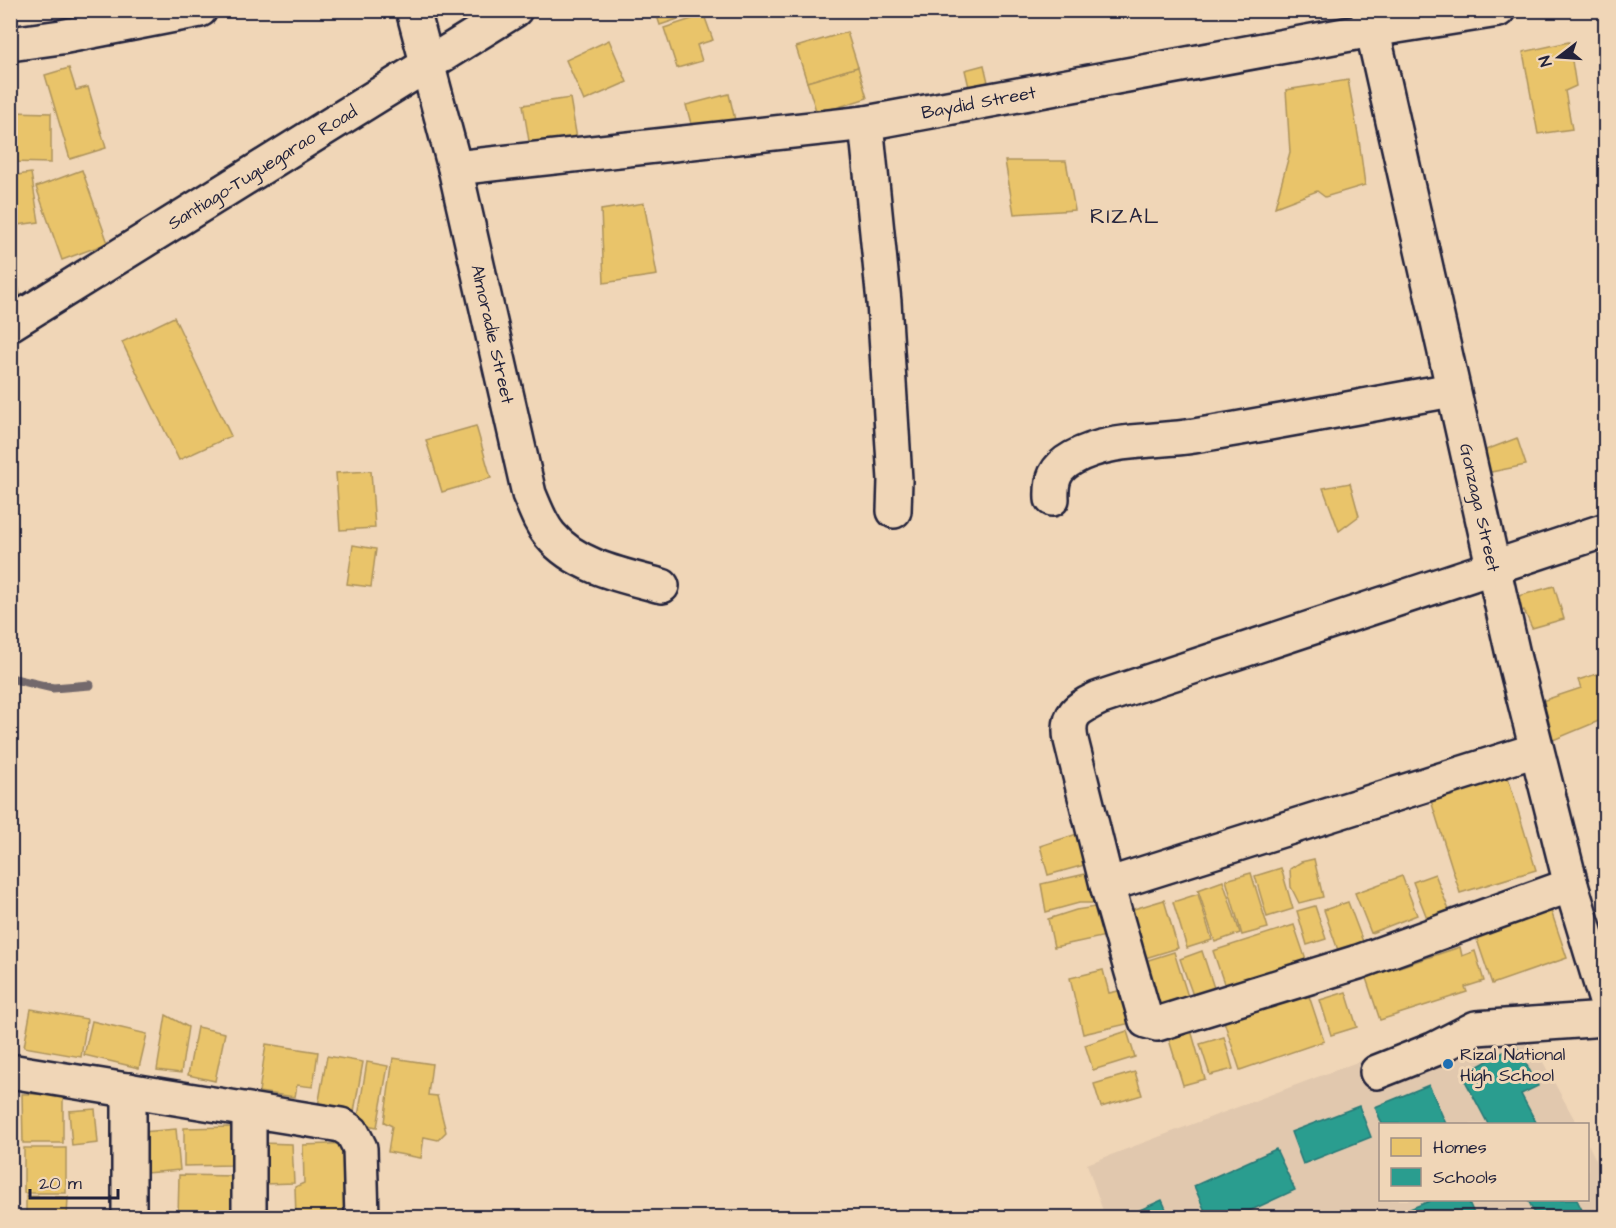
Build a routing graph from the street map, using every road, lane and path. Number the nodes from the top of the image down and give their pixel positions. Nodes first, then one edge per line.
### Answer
1 (200, 10) edge
2 (413, 10) edge
3 (515, 10) edge
4 (1498, 10) edge
5 (1370, 20) edge
6 (10, 44) edge
7 (428, 65) junction
8 (866, 123) junction
9 (455, 168) junction
10 (10, 324) edge
11 (1452, 390) junction
12 (1052, 499) dead end
13 (894, 511) dead end
14 (1605, 530) edge
15 (1493, 567) junction
16 (662, 586) dead end
17 (1536, 750) junction
18 (1107, 885) junction
19 (1571, 885) junction
20 (1605, 1001) edge
21 (1605, 1019) edge
22 (10, 1071) edge
23 (1377, 1072) dead end
24 (129, 1090) junction
25 (249, 1111) junction
26 (129, 1218) edge
27 (249, 1218) edge
28 (362, 1218) edge

1 - 6 main road
2 - 7 main road, Almoradie Street
3 - 7 main road, Santiago-Tuguegarao Road
4 - 5 main road, Baydid Street
5 - 8 main road, Baydid Street
5 - 11 main road, Gonzaga Street
7 - 9 main road, Almoradie Street
7 - 10 main road, Santiago-Tuguegarao Road
8 - 9 main road, Baydid Street
8 - 13 main road
9 - 16 main road, Almoradie Street
11 - 12 main road
11 - 15 main road, Gonzaga Street
14 - 15 main road
15 - 17 main road, Gonzaga Street
15 - 18 main road
17 - 18 main road
17 - 19 main road, Gonzaga Street
18 - 19 main road
19 - 20 main road, Gonzaga Street
21 - 23 main road
22 - 24 main road
24 - 25 main road
24 - 26 main road
25 - 27 main road
25 - 28 main road

